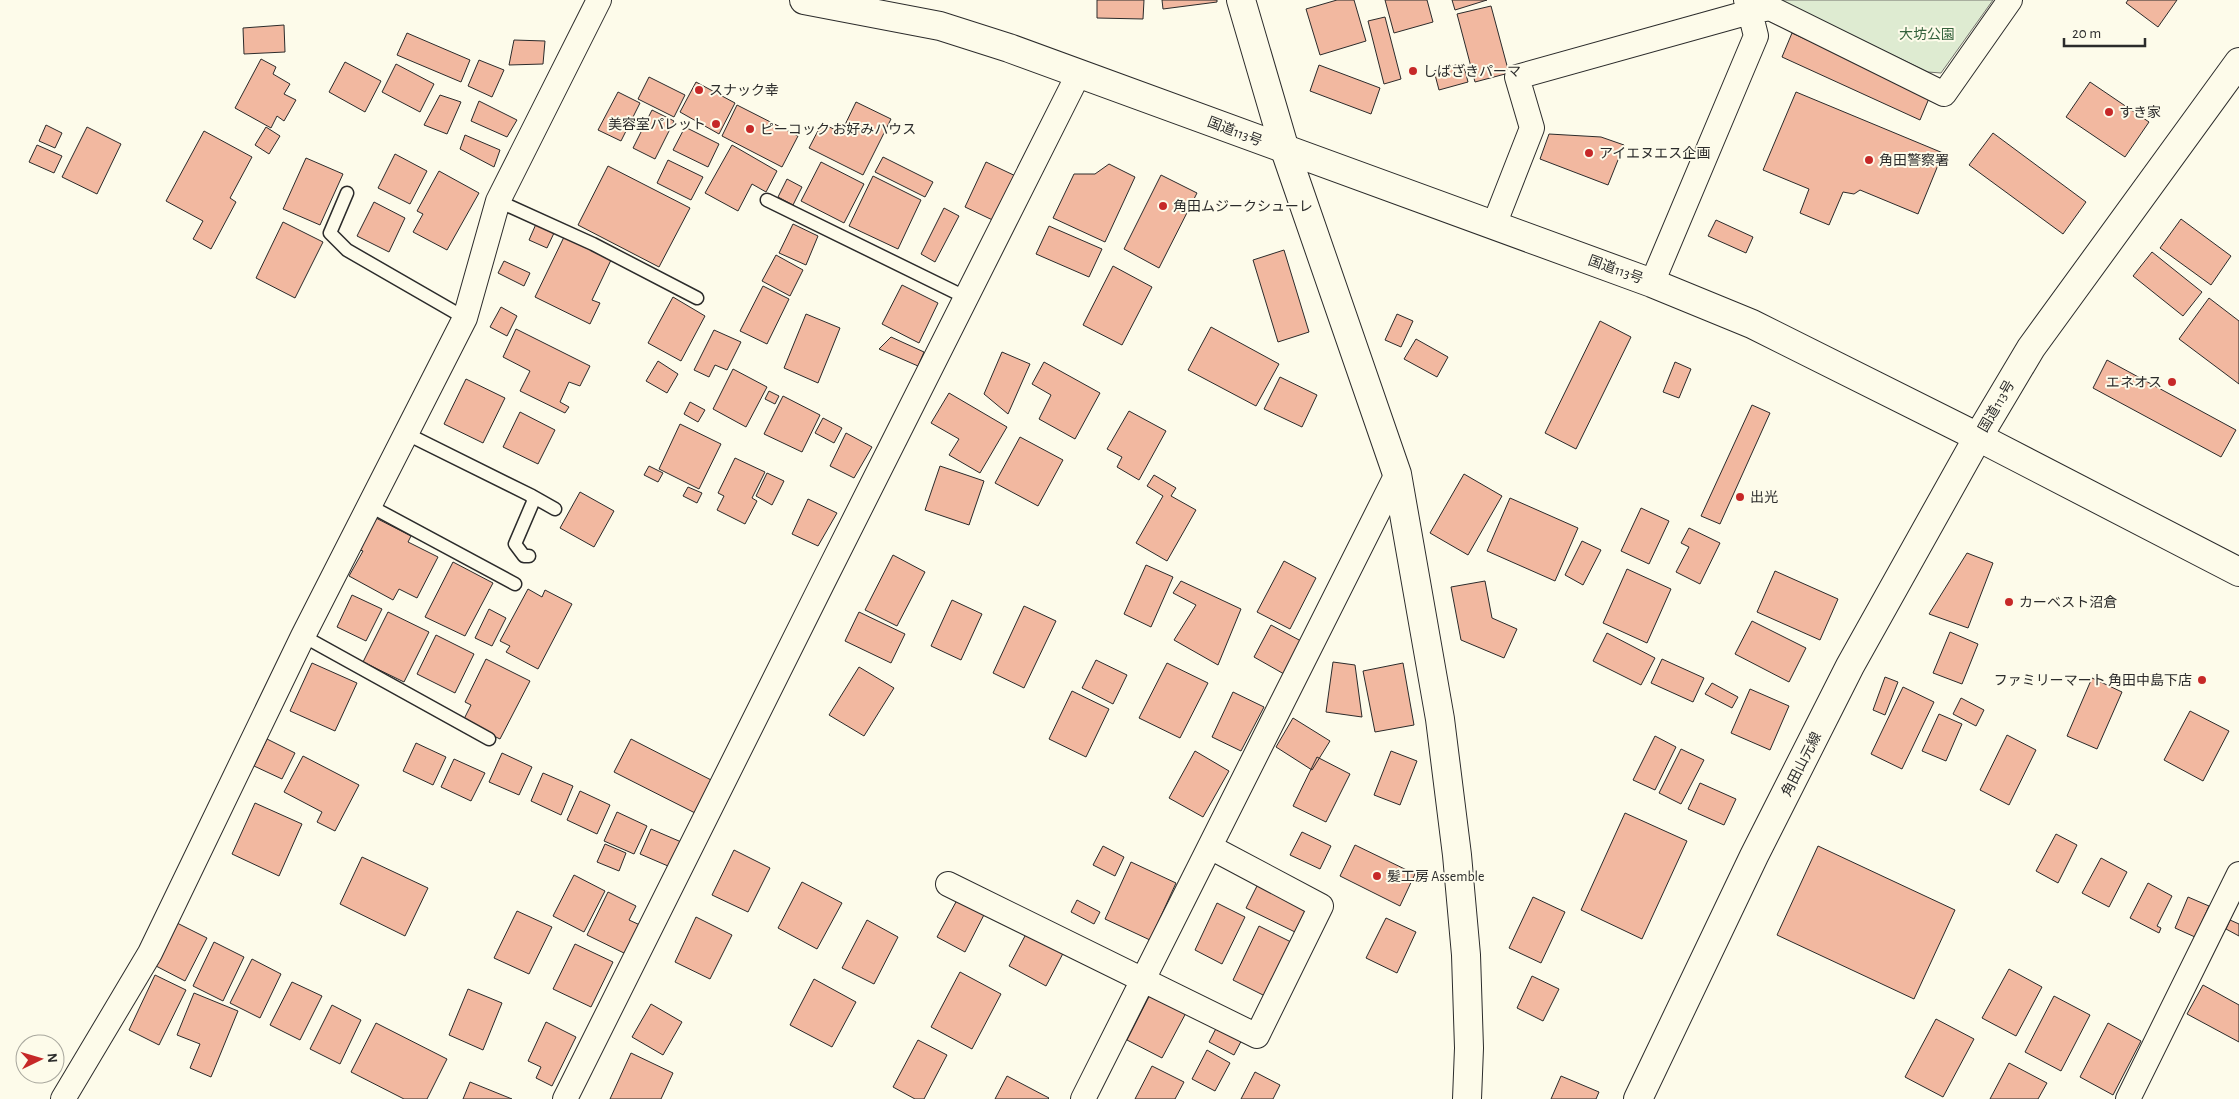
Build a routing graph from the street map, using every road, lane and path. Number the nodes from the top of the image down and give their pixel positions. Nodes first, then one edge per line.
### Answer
1 (599, 0) edge
2 (804, 0) edge
3 (1241, 0) edge
4 (2010, 0) edge
5 (1748, 6) edge
6 (2239, 62) edge
7 (1079, 73) junction
8 (1285, 150) junction
9 (348, 193) dead end
10 (767, 200) dead end
11 (498, 201) junction
12 (1494, 225) junction
13 (1652, 283) junction
14 (965, 297) junction
15 (697, 298) dead end
16 (466, 318) junction
17 (407, 434) junction
18 (1978, 437) junction
19 (1397, 474) junction
20 (532, 496) junction
21 (370, 506) junction
22 (555, 509) dead end
23 (530, 556) dead end
24 (2239, 572) edge
25 (515, 584) dead end
26 (303, 636) junction
27 (489, 739) dead end
28 (1210, 847) junction
29 (2239, 874) edge
30 (948, 884) dead end
31 (1143, 979) junction
32 (63, 1099) edge
33 (565, 1099) edge
34 (1083, 1099) edge
35 (1467, 1099) edge
36 (1638, 1099) edge
37 (2128, 1099) edge

1 - 11 street
2 - 7 main road, 国道113号
3 - 8 main road
4 - 5 street
5 - 12 street
5 - 13 street
6 - 18 main road, 国道113号
7 - 8 main road, 国道113号
7 - 14 street
8 - 12 main road, 国道113号
8 - 19 main road
9 - 16 lane
10 - 14 lane
11 - 15 lane
11 - 16 street
12 - 13 main road, 国道113号
13 - 18 main road, 国道113号
14 - 33 street
16 - 17 street
17 - 20 lane
17 - 21 street
18 - 24 main road
18 - 36 main road, 角田山元線
19 - 28 street
19 - 35 main road
20 - 22 lane
20 - 23 lane
21 - 25 lane
21 - 26 street
26 - 27 lane
26 - 32 street
28 - 31 street
28 - 31 street
29 - 37 street
30 - 31 street
31 - 34 street

